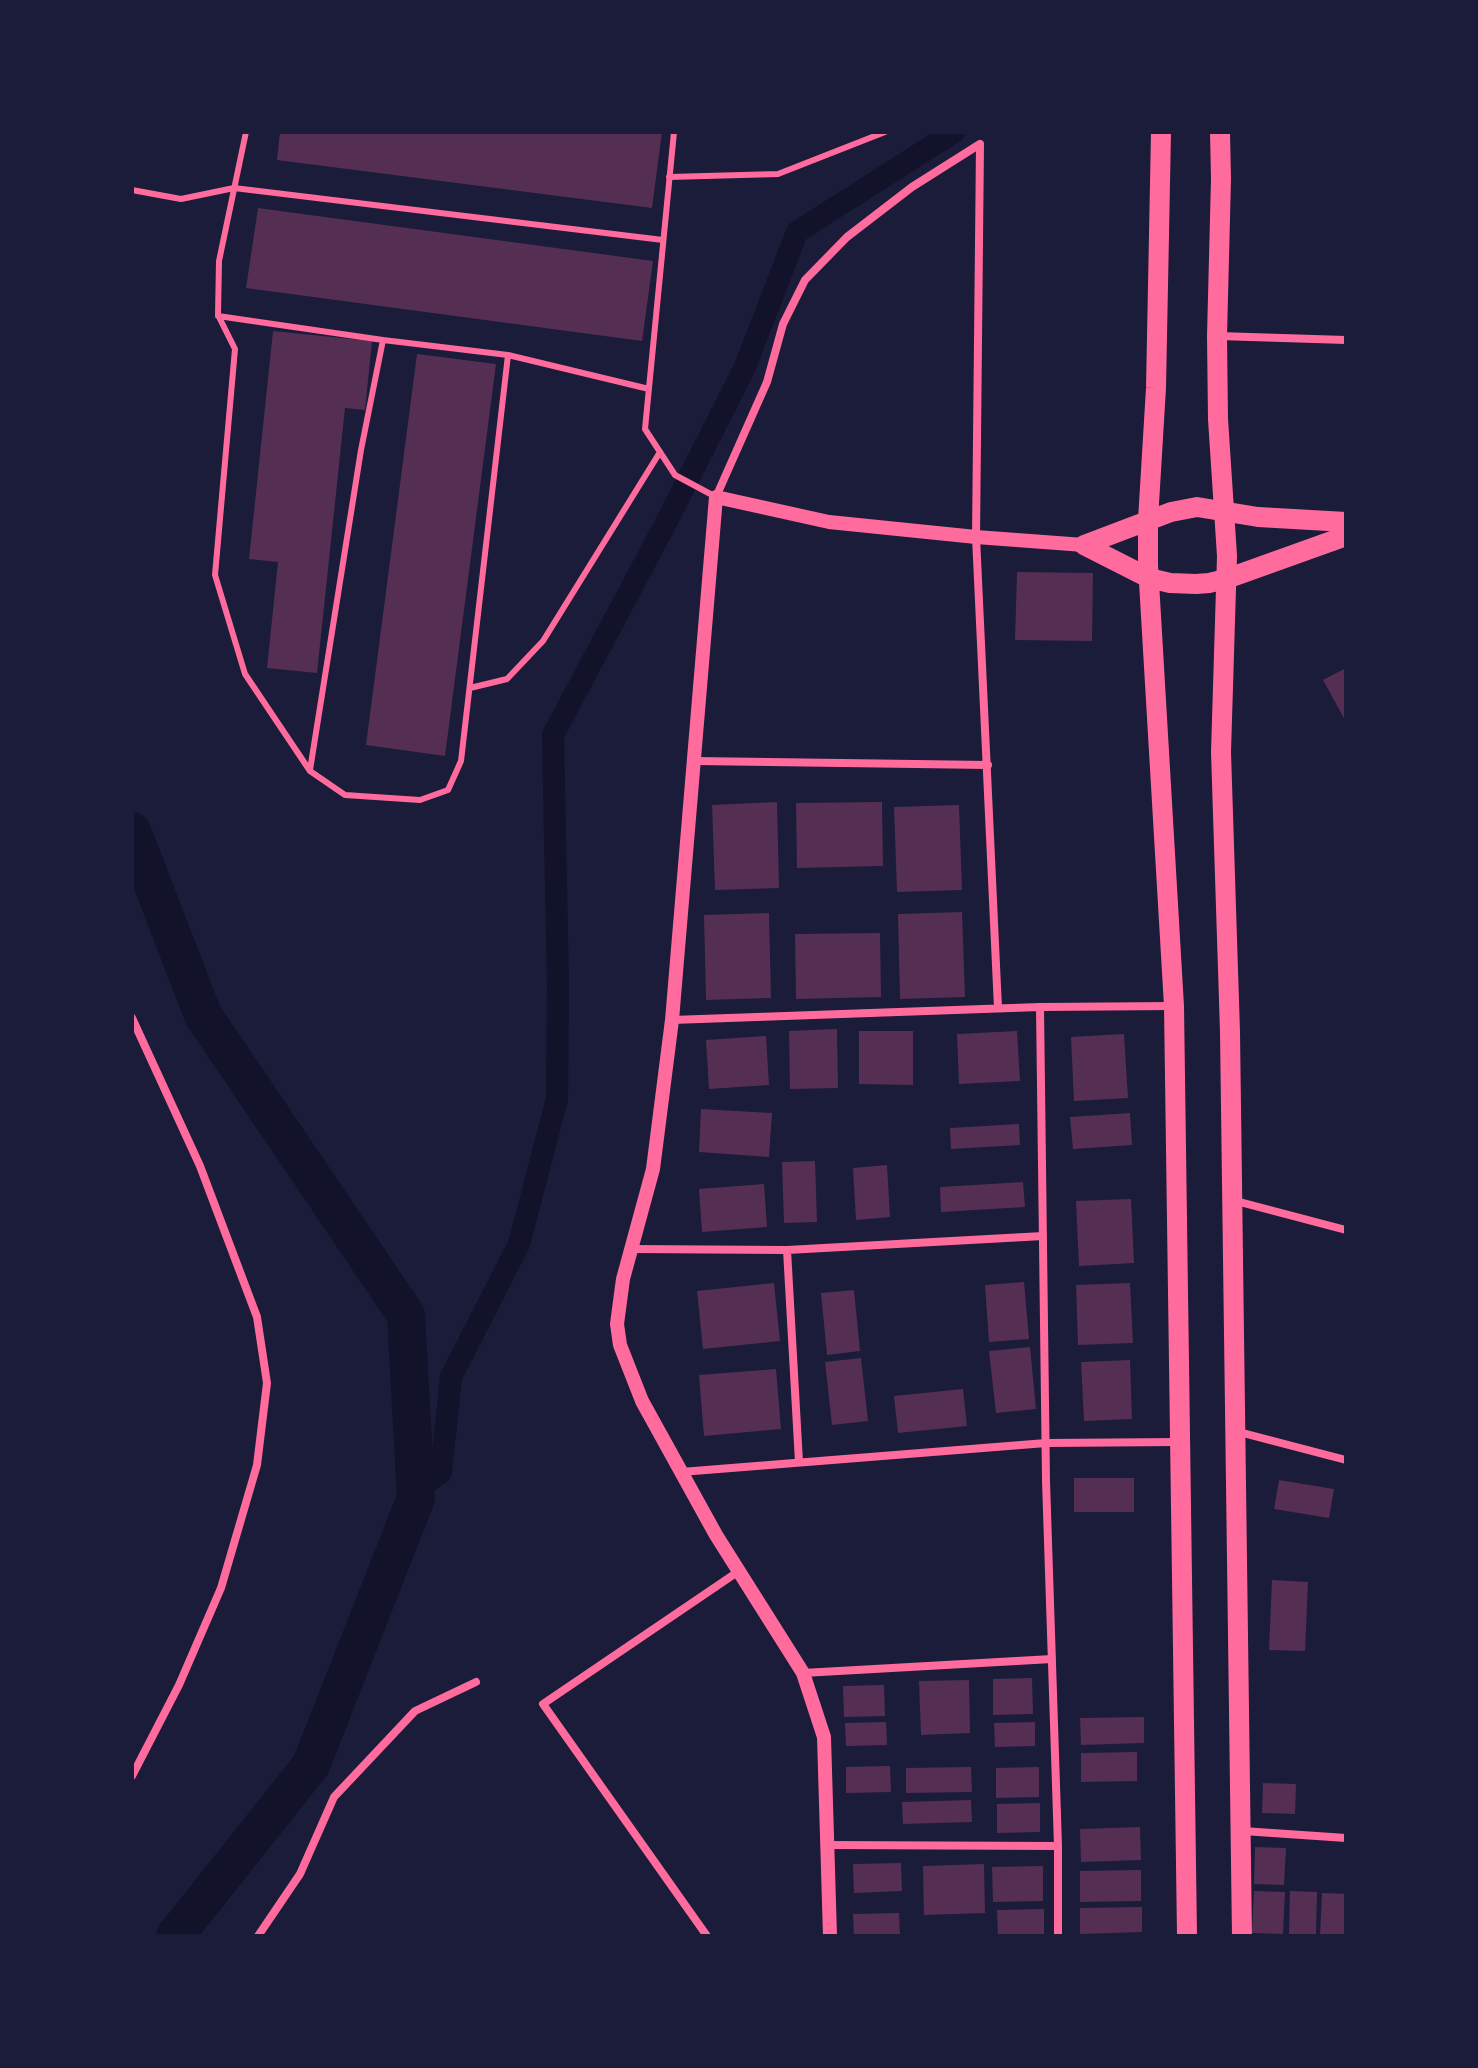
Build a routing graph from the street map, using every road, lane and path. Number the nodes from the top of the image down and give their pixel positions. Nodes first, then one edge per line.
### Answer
1 (246, 132) edge
2 (674, 132) edge
3 (885, 132) edge
4 (1161, 132) edge
5 (1220, 132) edge
6 (669, 177) junction
7 (234, 188) junction
8 (132, 190) edge
9 (663, 240) junction
10 (218, 315) junction
11 (1217, 336) junction
12 (383, 340) junction
13 (1346, 340) edge
14 (508, 355) junction
15 (649, 389) junction
16 (660, 452) junction
17 (716, 497) junction
18 (1225, 513) junction
19 (1148, 520) junction
20 (1346, 522) edge
21 (1346, 536) edge
22 (976, 537) junction
23 (1084, 545) junction
24 (1149, 578) junction
25 (1226, 579) junction
26 (470, 688) junction
27 (695, 761) junction
28 (988, 765) junction
29 (310, 771) junction
30 (1174, 1006) junction
31 (1040, 1007) junction
32 (998, 1008) junction
33 (132, 1018) edge
34 (672, 1020) junction
35 (1232, 1200) junction
36 (1346, 1230) edge
37 (1043, 1236) junction
38 (632, 1249) junction
39 (787, 1250) junction
40 (1234, 1430) junction
41 (1180, 1442) junction
42 (1046, 1443) junction
43 (1346, 1460) edge
44 (799, 1462) junction
45 (681, 1472) junction
46 (739, 1571) junction
47 (1052, 1659) junction
48 (803, 1673) junction
49 (476, 1682) dead end
50 (132, 1776) edge
51 (1240, 1831) junction
52 (1346, 1838) edge
53 (827, 1845) junction
54 (1058, 1846) junction
55 (258, 1936) edge
56 (707, 1936) edge
57 (830, 1936) edge
58 (1058, 1936) edge
59 (1187, 1936) edge
60 (1242, 1936) edge

1 - 7 lane
2 - 6 lane
3 - 6 lane
4 - 19 highway
5 - 11 highway
6 - 9 lane
7 - 8 lane
7 - 9 lane
7 - 10 lane
9 - 15 lane
10 - 12 lane
10 - 29 lane
11 - 13 street
11 - 18 highway
12 - 14 lane
12 - 29 lane
14 - 15 lane
14 - 26 lane
15 - 16 lane
16 - 17 lane
16 - 26 lane
17 - 22 street
17 - 22 street
17 - 27 street
18 - 19 highway
18 - 20 highway
18 - 25 highway
19 - 23 highway
19 - 24 highway
21 - 25 highway
22 - 23 street
22 - 28 street
23 - 24 highway
24 - 25 highway
24 - 30 highway
25 - 35 highway
26 - 29 lane
27 - 28 street
27 - 34 street
28 - 32 street
30 - 31 street
30 - 41 highway
31 - 32 street
31 - 37 street
32 - 34 street
33 - 50 street
34 - 38 street
35 - 36 street
35 - 40 highway
37 - 39 street
37 - 42 street
38 - 39 street
38 - 45 street
39 - 44 street
40 - 43 street
40 - 51 highway
41 - 42 street
41 - 59 highway
42 - 44 street
42 - 47 street
44 - 45 street
45 - 46 street
46 - 48 street
46 - 56 street
47 - 48 street
47 - 54 street
48 - 53 street
49 - 55 street
51 - 52 street
51 - 60 highway
53 - 54 street
53 - 57 street
54 - 58 street

